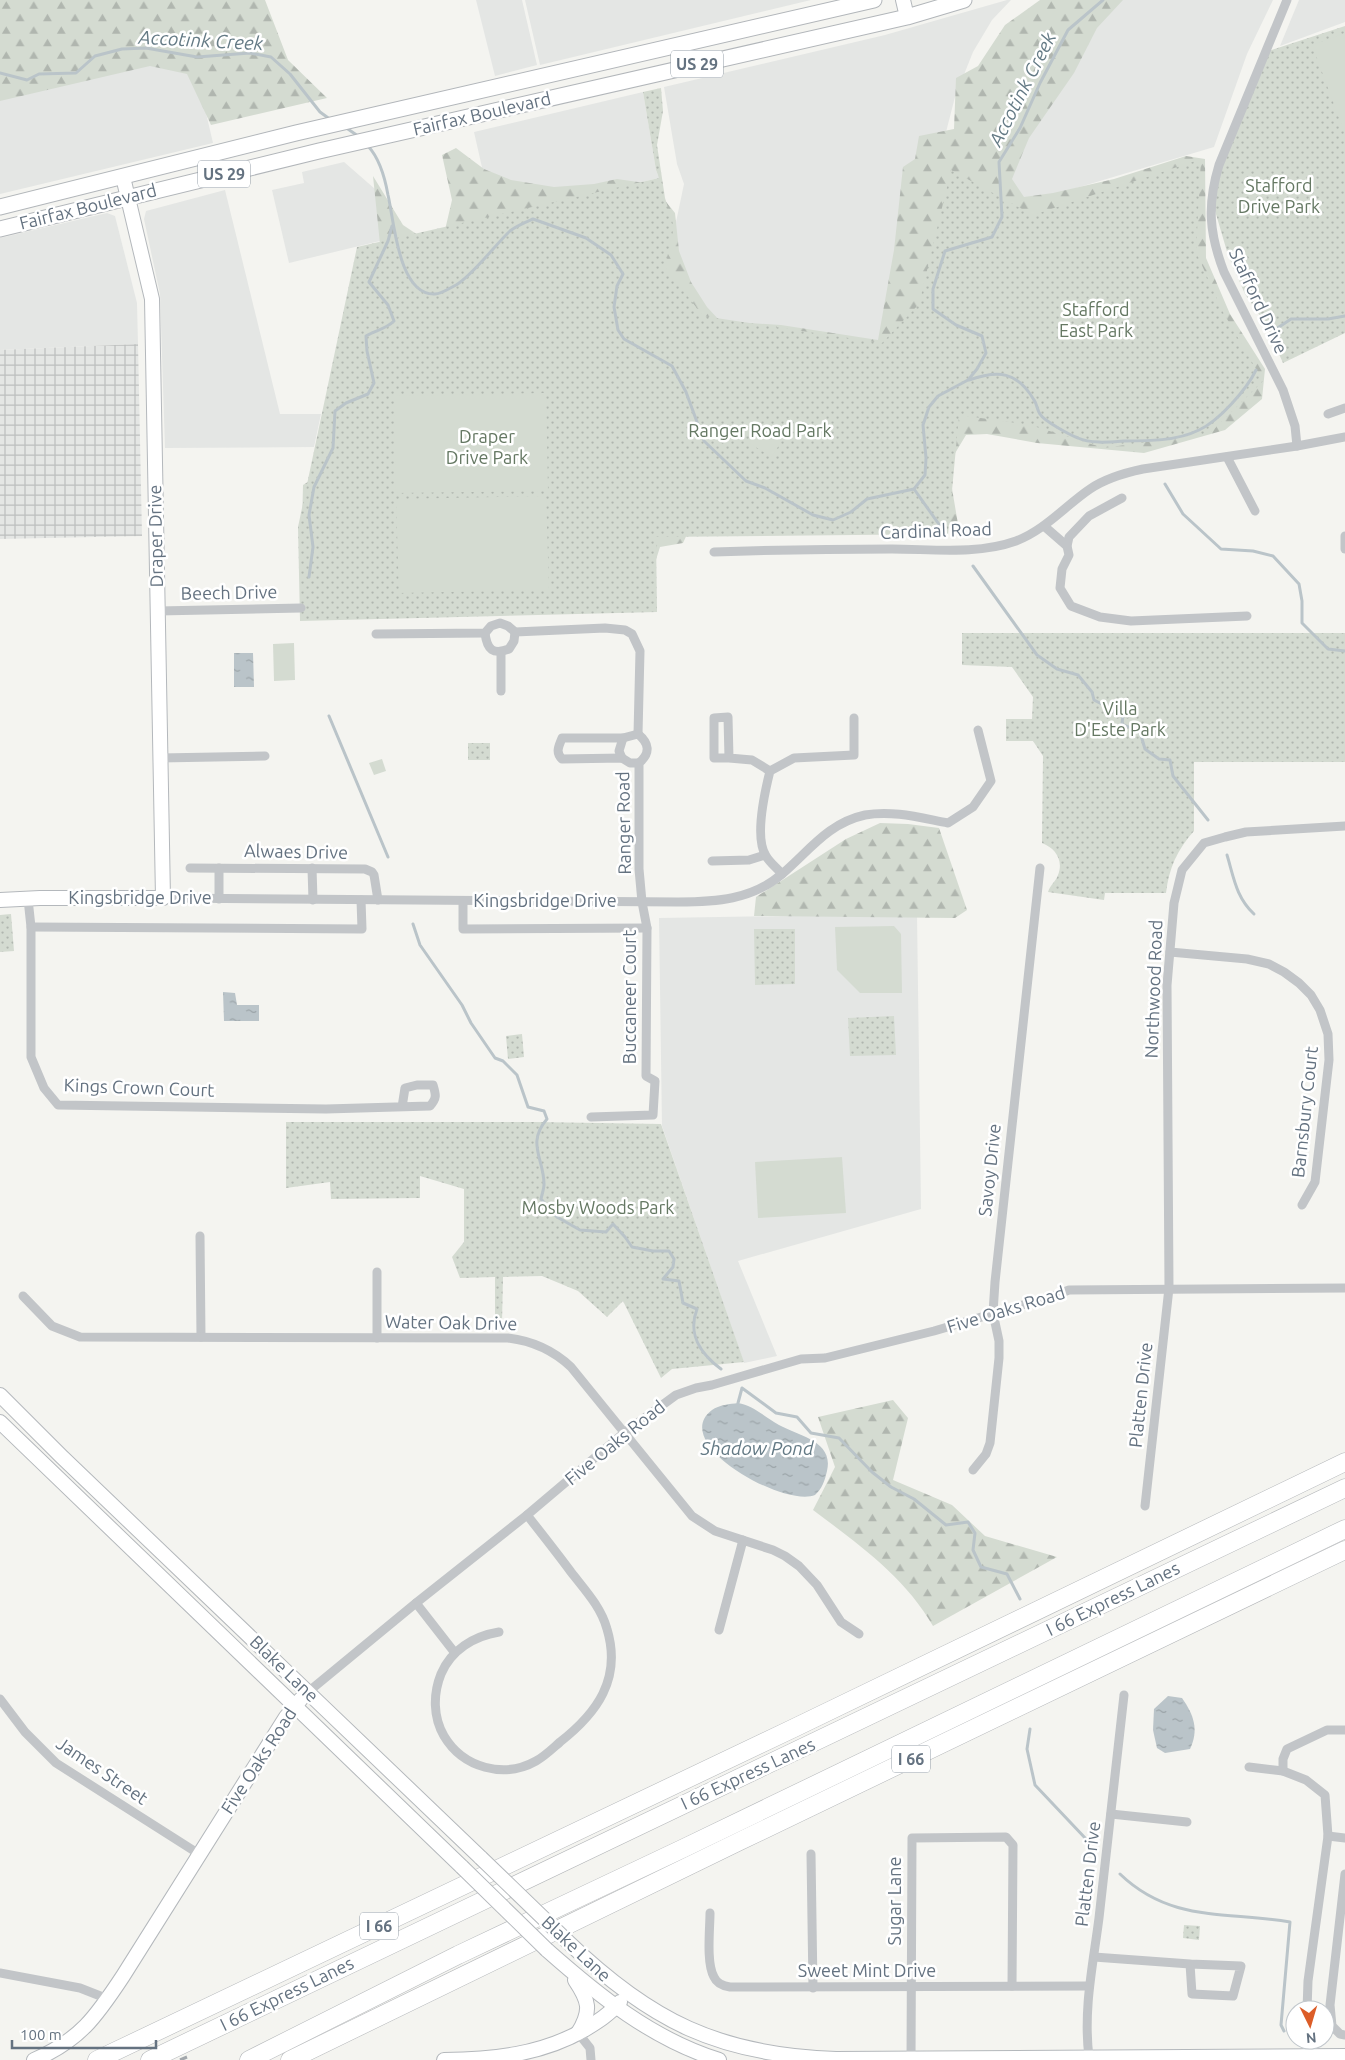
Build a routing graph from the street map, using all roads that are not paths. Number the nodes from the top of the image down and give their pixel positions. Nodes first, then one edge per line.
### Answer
1 (874, 0) edge
2 (903, 0) edge
3 (964, 0) edge
4 (1287, 0) edge
5 (907, 16) junction
6 (481, 91) junction
7 (404, 109) junction
8 (488, 113) junction
9 (393, 130) junction
10 (123, 177) junction
11 (128, 197) junction
12 (0, 207) edge
13 (0, 229) edge
14 (1345, 408) edge
15 (1328, 414) dead end
16 (1345, 437) edge
17 (1297, 446) junction
18 (1226, 457) junction
19 (1122, 498) dead end
20 (1255, 511) dead end
21 (1044, 526) junction
22 (1345, 536) edge
23 (1067, 546) junction
24 (1345, 549) edge
25 (714, 552) dead end
26 (301, 608) dead end
27 (158, 611) junction
28 (1247, 616) dead end
29 (515, 632) junction
30 (485, 633) junction
31 (376, 634) dead end
32 (500, 652) junction
33 (501, 691) dead end
34 (854, 718) dead end
35 (978, 730) dead end
36 (638, 734) junction
37 (623, 738) junction
38 (265, 756) dead end
39 (160, 758) junction
40 (622, 758) junction
41 (729, 758) dead end
42 (639, 763) junction
43 (770, 771) junction
44 (1345, 826) edge
45 (765, 855) junction
46 (712, 861) dead end
47 (190, 868) dead end
48 (219, 868) junction
49 (312, 868) junction
50 (1040, 868) dead end
51 (782, 874) junction
52 (163, 898) junction
53 (28, 899) junction
54 (219, 899) junction
55 (0, 900) edge
56 (313, 900) junction
57 (362, 900) junction
58 (378, 900) junction
59 (463, 901) junction
60 (642, 902) junction
61 (31, 927) junction
62 (646, 928) junction
63 (1170, 952) junction
64 (402, 1107) dead end
65 (591, 1117) dead end
66 (1302, 1205) dead end
67 (200, 1236) dead end
68 (377, 1272) dead end
69 (1168, 1288) junction
70 (1345, 1288) edge
71 (23, 1296) dead end
72 (993, 1313) junction
73 (200, 1337) junction
74 (377, 1338) junction
75 (0, 1395) edge
76 (0, 1422) edge
77 (624, 1433) junction
78 (1345, 1462) edge
79 (973, 1470) dead end
80 (1345, 1488) edge
81 (1145, 1506) dead end
82 (527, 1515) junction
83 (1345, 1529) edge
84 (743, 1540) junction
85 (1345, 1550) edge
86 (416, 1603) junction
87 (719, 1630) dead end
88 (499, 1632) dead end
89 (859, 1634) dead end
90 (455, 1653) junction
91 (308, 1692) junction
92 (1124, 1695) dead end
93 (0, 1699) edge
94 (295, 1705) junction
95 (1345, 1730) edge
96 (1249, 1767) dead end
97 (1283, 1771) junction
98 (1111, 1814) junction
99 (1187, 1822) dead end
100 (1328, 1836) junction
101 (1345, 1838) edge
102 (199, 1854) junction
103 (811, 1854) dead end
104 (1345, 1874) edge
105 (710, 1913) dead end
106 (1094, 1957) junction
107 (1190, 1964) junction
108 (567, 1968) junction
109 (0, 1973) edge
110 (1012, 1986) junction
111 (1088, 1986) junction
112 (813, 1988) junction
113 (911, 1988) junction
114 (626, 1993) junction
115 (108, 1999) junction
116 (1307, 2000) edge
117 (615, 2008) junction
118 (578, 2033) junction
119 (1345, 2035) edge
120 (1345, 2056) edge
121 (1306, 2058) edge
122 (911, 2059) edge
123 (1090, 2059) edge
124 (34, 2060) edge
125 (97, 2060) edge
126 (150, 2060) edge
127 (249, 2060) edge
128 (290, 2060) edge
129 (444, 2060) edge
130 (591, 2060) edge
131 (718, 2060) edge

1 - 6 main road, Fairfax Boulevard / US 29
2 - 5 main road
3 - 5 main road, Fairfax Boulevard / US 29
4 - 17 street, Stafford Drive
5 - 8 main road, Fairfax Boulevard / US 29
6 - 7 main road, Fairfax Boulevard / US 29
6 - 8 main road
7 - 9 main road
7 - 10 main road, Fairfax Boulevard / US 29
8 - 9 main road, Fairfax Boulevard / US 29
9 - 11 main road, Fairfax Boulevard / US 29
10 - 11 main road, Draper Drive
10 - 12 main road, Fairfax Boulevard / US 29
11 - 13 main road, Fairfax Boulevard / US 29
11 - 27 main road, Draper Drive
14 - 15 street
16 - 17 street, Cardinal Road
17 - 18 street, Cardinal Road
18 - 20 street
18 - 21 street, Cardinal Road
19 - 23 street
21 - 23 street
21 - 25 street, Cardinal Road
22 - 24 street
23 - 28 street
26 - 27 street, Beech Drive
27 - 39 main road, Draper Drive
29 - 30 street
29 - 32 street
29 - 36 street, Ranger Road
30 - 31 street
30 - 32 street
32 - 33 street
34 - 43 street
35 - 51 street, Kingsbridge Drive
36 - 37 street
36 - 42 street, Ranger Road
37 - 40 street
37 - 40 street
38 - 39 street
39 - 52 main road, Draper Drive
40 - 42 street
41 - 43 street
42 - 60 street, Ranger Road
43 - 45 street
44 - 63 street, Northwood Road
45 - 46 street
45 - 51 street
47 - 48 street, Alwaes Drive
48 - 49 street, Alwaes Drive
48 - 54 street
49 - 56 street
49 - 58 street, Alwaes Drive
50 - 72 street, Savoy Drive
51 - 60 street, Kingsbridge Drive
52 - 53 main road, Kingsbridge Drive
52 - 54 street, Kingsbridge Drive
53 - 55 main road, Kingsbridge Drive
53 - 61 street, Kings Crown Court
54 - 56 street, Kingsbridge Drive
56 - 57 street, Kingsbridge Drive
57 - 58 street, Kingsbridge Drive
57 - 61 street
58 - 59 street, Kingsbridge Drive
59 - 60 street, Kingsbridge Drive
59 - 62 street
60 - 62 street, Buccaneer Court
61 - 64 street, Kings Crown Court
62 - 65 street, Buccaneer Court
63 - 66 street, Barnsbury Court
63 - 69 street, Northwood Road
67 - 73 street
68 - 74 street
69 - 70 street, Five Oaks Road
69 - 72 street, Five Oaks Road
69 - 81 street, Platten Drive
71 - 73 street, Water Oak Drive
72 - 77 street, Five Oaks Road
72 - 79 street, Savoy Drive
73 - 74 street, Water Oak Drive
74 - 77 street, Water Oak Drive
75 - 91 main road, Blake Lane
76 - 94 main road, Blake Lane
77 - 82 street, Five Oaks Road
77 - 84 street, Water Oak Drive
78 - 125 highway, I 66
80 - 126 highway, I 66 Express Lanes
82 - 86 street, Five Oaks Road
82 - 90 street
83 - 127 highway, I 66 Express Lanes
84 - 87 street
84 - 89 street, Water Oak Drive
85 - 128 highway, I 66
86 - 90 street
86 - 91 street, Five Oaks Road
88 - 90 street
91 - 94 main road, Five Oaks Road
91 - 114 main road, Blake Lane, bridge
92 - 98 street, Platten Drive
93 - 102 street, James Street
94 - 102 main road, Five Oaks Road
94 - 108 main road, Blake Lane, bridge
95 - 97 street
96 - 97 street
97 - 100 street
98 - 99 street
98 - 106 street, Platten Drive
100 - 101 street
100 - 116 street
102 - 115 main road, Five Oaks Road
103 - 112 street
104 - 119 street
105 - 112 street, Sweet Mint Drive
106 - 107 street
106 - 111 street, Platten Drive
107 - 107 street
108 - 117 main road, Blake Lane
108 - 118 main road
109 - 115 street
110 - 111 street, Sweet Mint Drive
110 - 113 street, Sweet Mint Drive
110 - 113 street, Sugar Lane
111 - 123 street, Platten Drive
112 - 113 street, Sweet Mint Drive
113 - 122 street, Sugar Lane
114 - 117 main road
114 - 122 main road, Blake Lane
115 - 124 main road, Five Oaks Road
117 - 118 main road
117 - 131 main road, Blake Lane
118 - 129 main road
118 - 130 street
120 - 121 main road, Blake Lane
121 - 123 main road, Blake Lane
122 - 123 main road, Blake Lane

